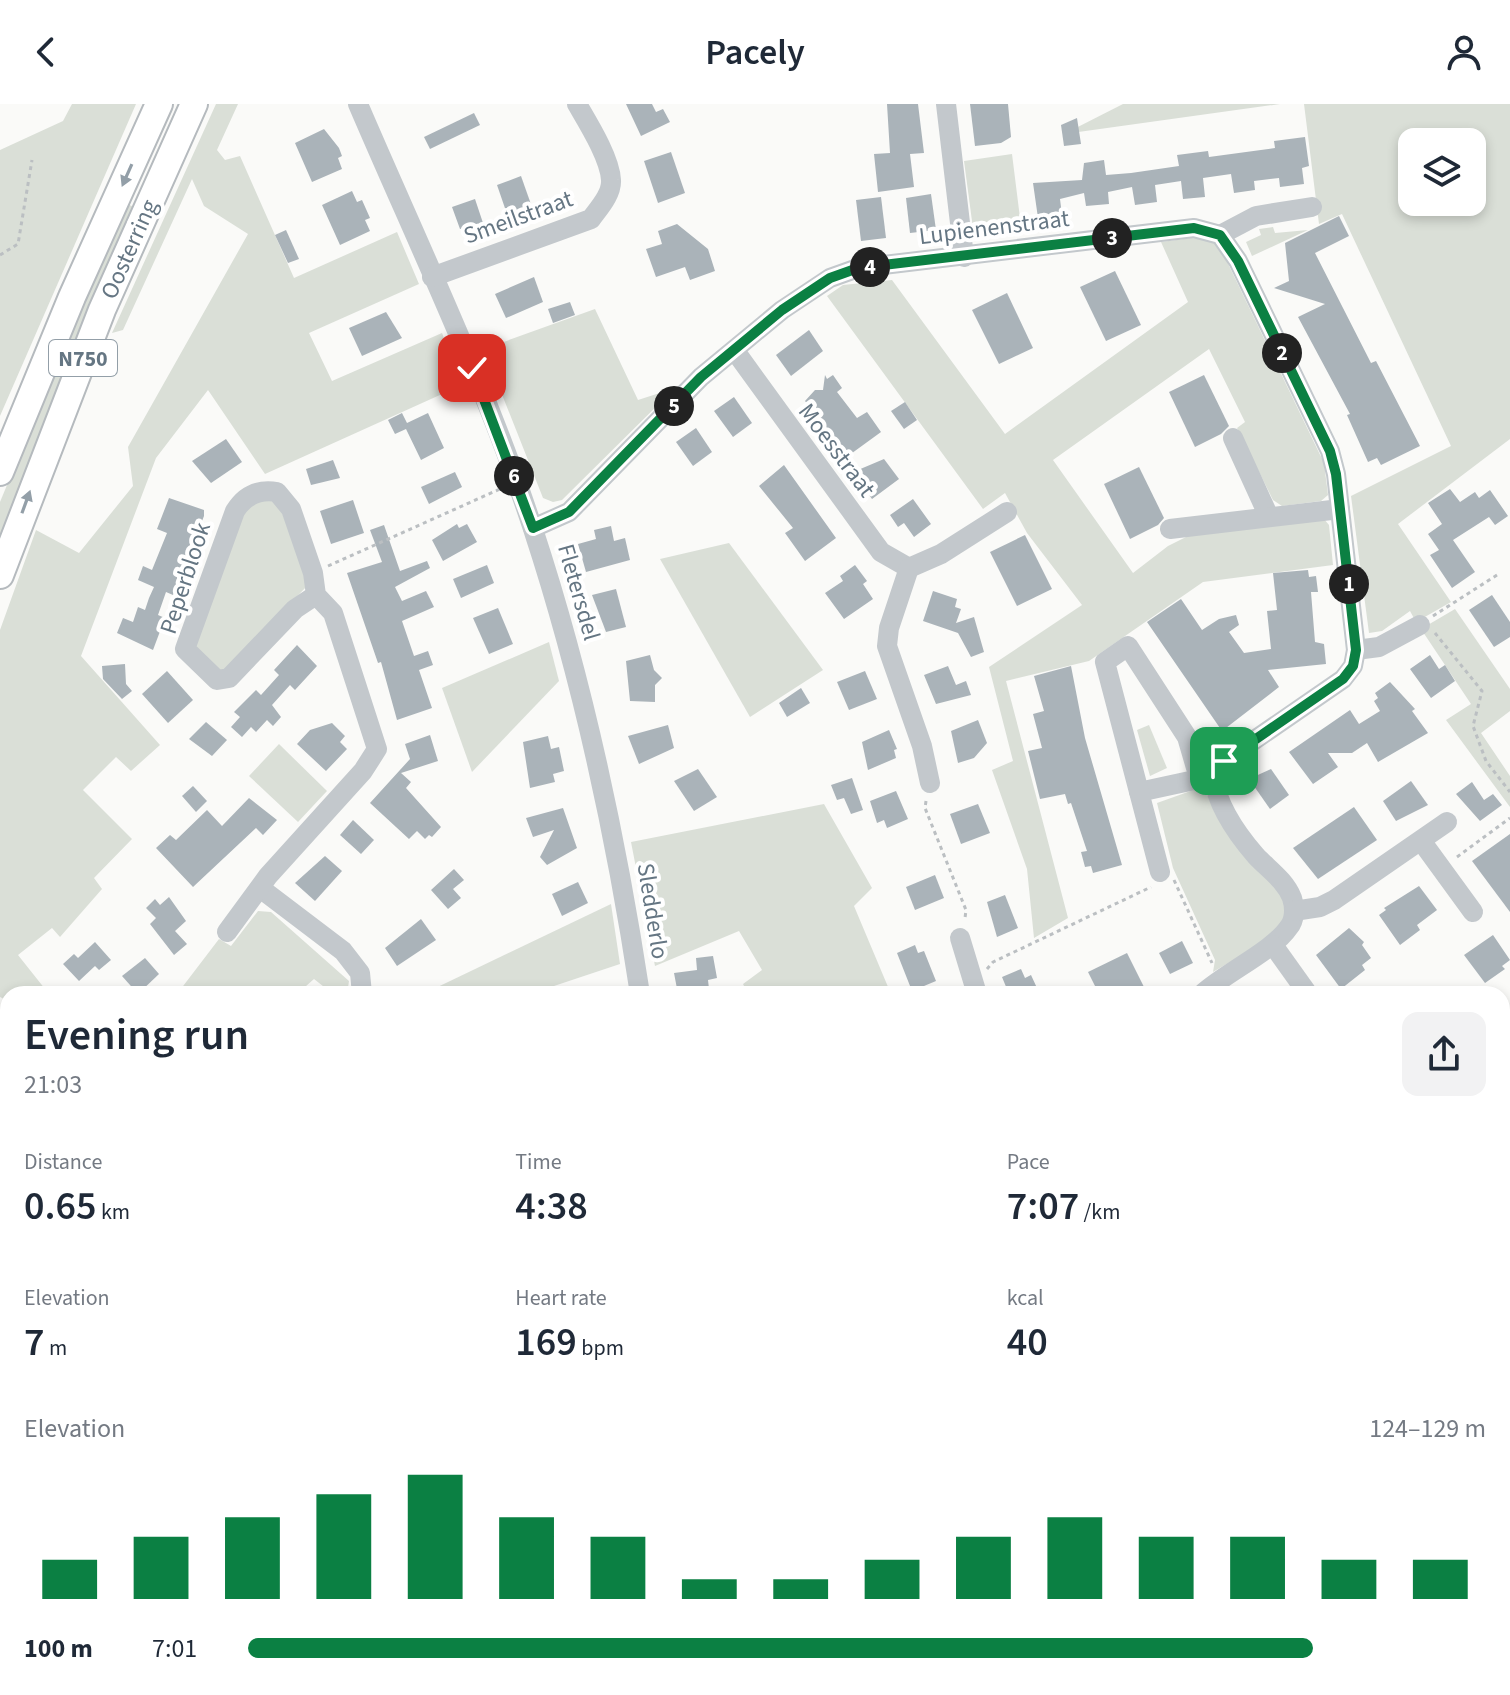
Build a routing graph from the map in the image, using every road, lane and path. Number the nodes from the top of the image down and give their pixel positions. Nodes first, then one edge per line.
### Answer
1 (159, 104) edge
2 (194, 104) edge
3 (358, 104) edge
4 (577, 104) edge
5 (946, 104) edge
6 (32, 160) dead end
7 (1312, 207) dead end
8 (1220, 235) junction
9 (0, 255) edge
10 (964, 257) junction
11 (432, 277) junction
12 (735, 351) junction
13 (1233, 438) dead end
14 (0, 472) edge
15 (506, 486) dead end
16 (1340, 509) junction
17 (1007, 512) dead end
18 (1269, 517) junction
19 (533, 528) junction
20 (1170, 529) dead end
21 (325, 567) dead end
22 (909, 568) junction
23 (0, 575) edge
24 (1497, 575) dead end
25 (316, 595) junction
26 (1423, 622) junction
27 (1356, 650) junction
28 (1206, 777) junction
29 (928, 790) joint
30 (1139, 792) junction
31 (1510, 792) edge
32 (1510, 818) edge
33 (1447, 822) dead end
34 (614, 836) joint
35 (1422, 842) junction
36 (1452, 860) dead end
37 (1161, 878) junction
38 (260, 888) junction
39 (1294, 911) junction
40 (1473, 912) dead end
41 (962, 928) joint
42 (227, 932) dead end
43 (1273, 945) junction
44 (1209, 969) dead end
45 (980, 984) edge
46 (361, 986) edge
47 (639, 986) edge
48 (1211, 986) edge
49 (1302, 986) edge

1 -> 14 main road, Oosterring / N750
23 -> 2 main road, Oosterring / N750
3 - 11 street, Fletersdel
4 - 11 street, Smeilstraat
5 - 10 street
6 - 9 path
7 - 8 street
8 - 10 street, Lupienenstraat
8 - 16 street
10 - 12 street, Lupienenstraat
11 - 19 street, Fletersdel
12 - 19 street, Lupienenstraat
12 - 22 street, Moesstraat
13 - 18 street
15 - 21 path
16 - 18 street
16 - 27 street
17 - 22 street
18 - 20 street
19 - 34 street, Fletersdel
22 - 29 street
24 - 26 path
25 - 25 street, Peperblook
25 - 38 street, Peperblook
26 - 27 street
26 - 31 path
27 - 28 street
28 - 30 street
28 - 30 street
28 - 39 street
29 - 41 path
30 - 37 street
32 - 36 path
33 - 35 street
34 - 47 street, Sledderlo
35 - 39 street
35 - 40 street
37 - 44 path
37 - 45 path
38 - 42 street
38 - 46 street
39 - 43 street
41 - 45 street
43 - 48 street
43 - 49 street

